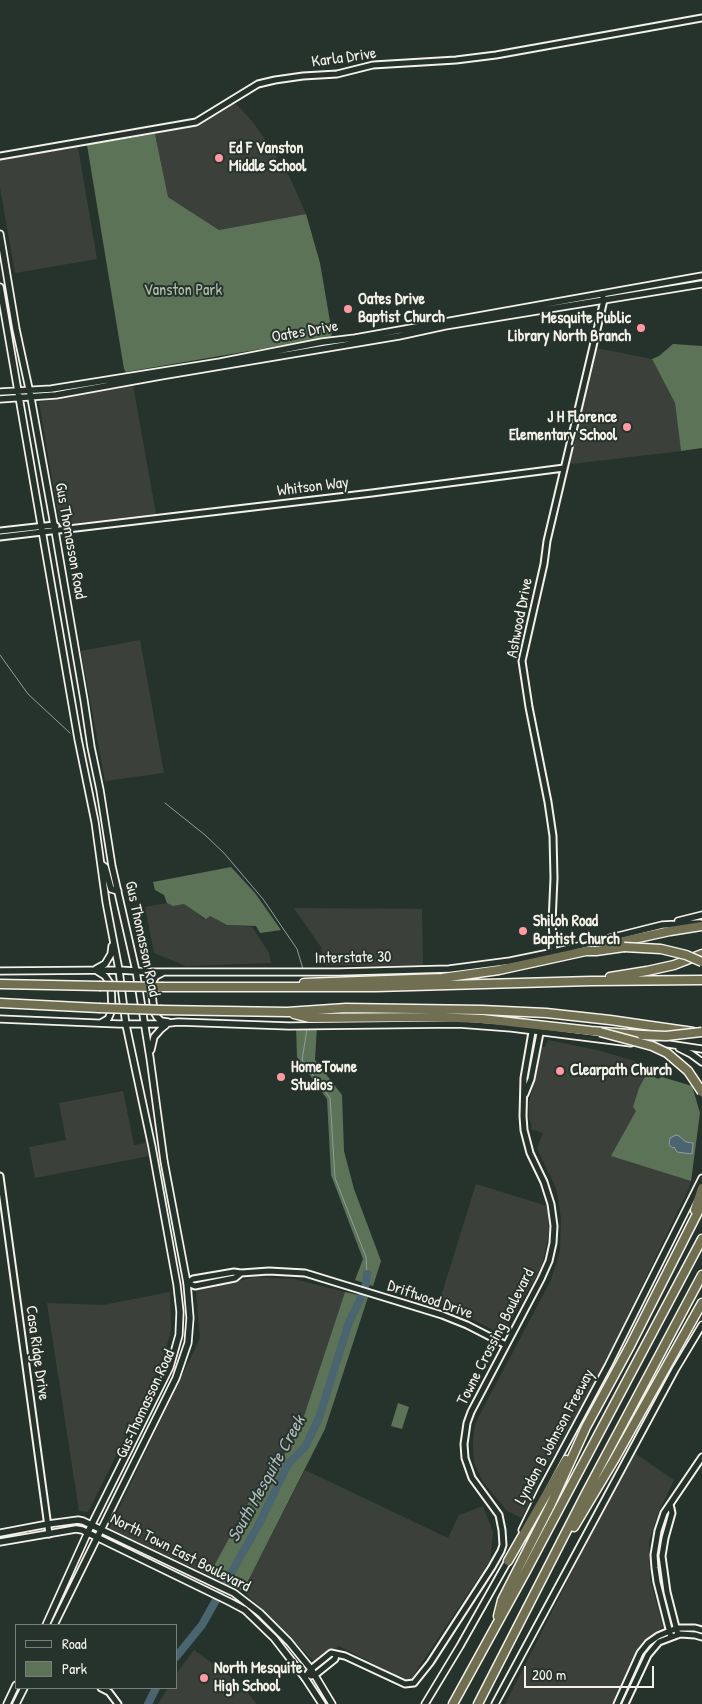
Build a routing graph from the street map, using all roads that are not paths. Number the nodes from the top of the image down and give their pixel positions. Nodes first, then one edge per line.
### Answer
1 (702, 18) edge
2 (0, 156) edge
3 (0, 234) edge
4 (702, 276) edge
5 (8, 278) junction
6 (0, 279) edge
7 (702, 284) edge
8 (0, 287) edge
9 (603, 297) junction
10 (161, 373) junction
11 (29, 390) junction
12 (18, 391) junction
13 (0, 392) edge
14 (19, 398) junction
15 (31, 398) junction
16 (0, 399) edge
17 (564, 468) junction
18 (54, 528) junction
19 (42, 529) junction
20 (0, 531) edge
21 (0, 536) edge
22 (82, 684) junction
23 (69, 686) junction
24 (101, 864) junction
25 (118, 891) junction
26 (702, 915) edge
27 (662, 925) junction
28 (702, 925) edge
29 (113, 941) junction
30 (586, 951) junction
31 (554, 952) junction
32 (702, 954) edge
33 (702, 962) edge
34 (119, 970) junction
35 (0, 971) edge
36 (94, 971) junction
37 (136, 971) junction
38 (167, 972) junction
39 (702, 980) edge
40 (582, 981) junction
41 (0, 984) edge
42 (250, 988) junction
43 (0, 1003) edge
44 (287, 1012) junction
45 (0, 1019) edge
46 (170, 1023) junction
47 (100, 1024) junction
48 (126, 1024) junction
49 (145, 1024) junction
50 (531, 1028) junction
51 (600, 1032) junction
52 (540, 1033) junction
53 (702, 1033) edge
54 (668, 1044) junction
55 (702, 1049) edge
56 (150, 1058) junction
57 (702, 1062) edge
58 (702, 1092) edge
59 (524, 1097) junction
60 (0, 1176) edge
61 (702, 1178) edge
62 (702, 1188) edge
63 (702, 1204) edge
64 (685, 1239) junction
65 (702, 1239) edge
66 (702, 1275) edge
67 (187, 1283) junction
68 (702, 1303) edge
69 (702, 1325) edge
70 (178, 1340) junction
71 (188, 1343) junction
72 (506, 1345) junction
73 (159, 1392) junction
74 (167, 1396) junction
75 (581, 1438) junction
76 (702, 1457) edge
77 (670, 1504) junction
78 (48, 1524) junction
79 (92, 1524) junction
80 (102, 1529) junction
81 (88, 1532) junction
82 (0, 1533) edge
83 (49, 1534) junction
84 (98, 1537) junction
85 (0, 1542) edge
86 (559, 1546) junction
87 (165, 1560) junction
88 (508, 1562) junction
89 (158, 1567) junction
90 (664, 1576) junction
91 (656, 1577) junction
92 (59, 1596) junction
93 (66, 1600) junction
94 (46, 1624) edge
95 (54, 1624) edge
96 (277, 1628) junction
97 (494, 1630) junction
98 (669, 1630) junction
99 (702, 1630) edge
100 (677, 1631) junction
101 (270, 1635) junction
102 (671, 1637) junction
103 (702, 1638) edge
104 (313, 1672) junction
105 (305, 1678) junction
106 (15, 1687) edge
107 (24, 1689) edge
108 (103, 1689) edge
109 (7, 1704) edge
110 (16, 1704) edge
111 (118, 1704) edge
112 (322, 1704) edge
113 (332, 1704) edge
114 (424, 1704) edge
115 (452, 1704) edge
116 (478, 1704) edge
117 (496, 1704) edge
118 (617, 1704) edge
119 (625, 1704) edge

1 - 2 street, Karla Drive
3 - 5 main road, Gus Thomasson Road
4 - 9 main road, Oates Drive
5 - 6 main road
5 - 11 main road, Gus Thomasson Road
7 - 9 main road, Oates Drive
8 - 12 main road, Gus Thomasson Road
9 - 10 main road, Oates Drive
9 - 17 street, Ashwood Drive
10 - 11 main road, Oates Drive
10 - 15 main road, Oates Drive
11 - 12 main road, Oates Drive
11 - 15 main road, Gus Thomasson Road
12 - 13 main road, Oates Drive
12 - 14 main road, Gus Thomasson Road
14 - 15 main road, Oates Drive
14 - 16 main road, Oates Drive
14 - 19 main road, Gus Thomasson Road
15 - 18 main road, Gus Thomasson Road
17 - 18 street, Whitson Way
17 - 31 street, Ashwood Drive
18 - 19 street, Whitson Way
18 - 22 main road, Gus Thomasson Road
19 - 20 street
19 - 21 street
19 - 23 main road, Gus Thomasson Road
22 - 23 main road
22 - 25 main road, Gus Thomasson Road
23 - 24 main road, Gus Thomasson Road
24 - 25 main road
24 - 29 main road, Gus Thomasson Road
25 - 37 main road, Gus Thomasson Road
26 - 27 main road
27 - 28 main road, Interstate 30
27 - 31 main road, Interstate 30
28 - 30 highway
29 - 34 main road, Gus Thomasson Road
29 - 36 main road
30 - 33 highway, bridge
30 - 42 highway
31 - 38 main road, Interstate 30
32 - 40 highway
34 - 36 main road, Interstate 30
34 - 37 main road, Interstate 30
34 - 48 main road, Gus Thomasson Road
35 - 36 main road, Interstate 30
36 - 47 main road
37 - 38 main road, Interstate 30
37 - 49 main road, Gus Thomasson Road
38 - 46 main road
39 - 40 highway
40 - 42 highway
41 - 42 highway, bridge
43 - 44 highway, bridge
44 - 50 highway
44 - 53 highway
45 - 47 main road
46 - 49 main road
46 - 50 main road
46 - 56 main road
47 - 48 main road
48 - 49 main road
48 - 70 main road, Gus Thomasson Road
49 - 56 main road, Gus Thomasson Road
50 - 51 highway
50 - 52 main road
50 - 59 street, Towne Crossing Boulevard
51 - 53 highway, bridge
51 - 58 highway, bridge
52 - 54 main road
52 - 59 street, Towne Crossing Boulevard
54 - 55 main road
54 - 57 main road
56 - 67 main road, Gus Thomasson Road
59 - 72 street, Towne Crossing Boulevard
60 - 78 street, Casa Ridge Drive
61 - 88 main road, Lyndon B Johnson Freeway
62 - 64 highway
63 - 64 highway
64 - 75 highway
65 - 97 highway
66 - 86 highway
67 - 71 main road, Gus Thomasson Road
67 - 72 street, Driftwood Drive
68 - 86 highway
69 - 117 main road
70 - 71 main road
70 - 73 main road, Gus Thomasson Road
71 - 74 main road, Gus Thomasson Road
72 - 104 street, Towne Crossing Boulevard
73 - 74 main road
73 - 79 main road, Gus Thomasson Road
74 - 80 main road, Gus Thomasson Road
75 - 88 highway
75 - 97 highway
76 - 77 street
77 - 90 street
77 - 91 street
78 - 79 main road, North Town East Boulevard
78 - 82 main road, North Town East Boulevard
78 - 83 street, Casa Ridge Drive
79 - 80 main road, North Town East Boulevard
79 - 81 main road, Gus Thomasson Road
80 - 84 main road, Gus Thomasson Road
80 - 87 main road, North Town East Boulevard
81 - 83 main road, North Town East Boulevard
81 - 84 main road, North Town East Boulevard
81 - 92 main road, Gus Thomasson Road
83 - 85 main road, North Town East Boulevard
84 - 89 main road, North Town East Boulevard
84 - 93 main road, Gus Thomasson Road
86 - 116 highway
87 - 89 main road
87 - 96 main road, North Town East Boulevard
88 - 114 main road, Lyndon B Johnson Freeway
89 - 101 main road, North Town East Boulevard
90 - 91 street
90 - 100 street
91 - 98 street
92 - 93 main road
92 - 94 main road, Gus Thomasson Road
93 - 95 main road, Gus Thomasson Road
96 - 101 main road
96 - 104 main road, North Town East Boulevard
97 - 115 highway
98 - 100 street
98 - 102 street
98 - 118 street
99 - 100 street
100 - 102 street
100 - 103 street
101 - 105 main road, North Town East Boulevard
102 - 119 street
104 - 105 street, Towne Crossing Boulevard
104 - 113 main road, North Town East Boulevard
105 - 112 main road, North Town East Boulevard
106 - 109 main road
107 - 110 main road
108 - 111 street

